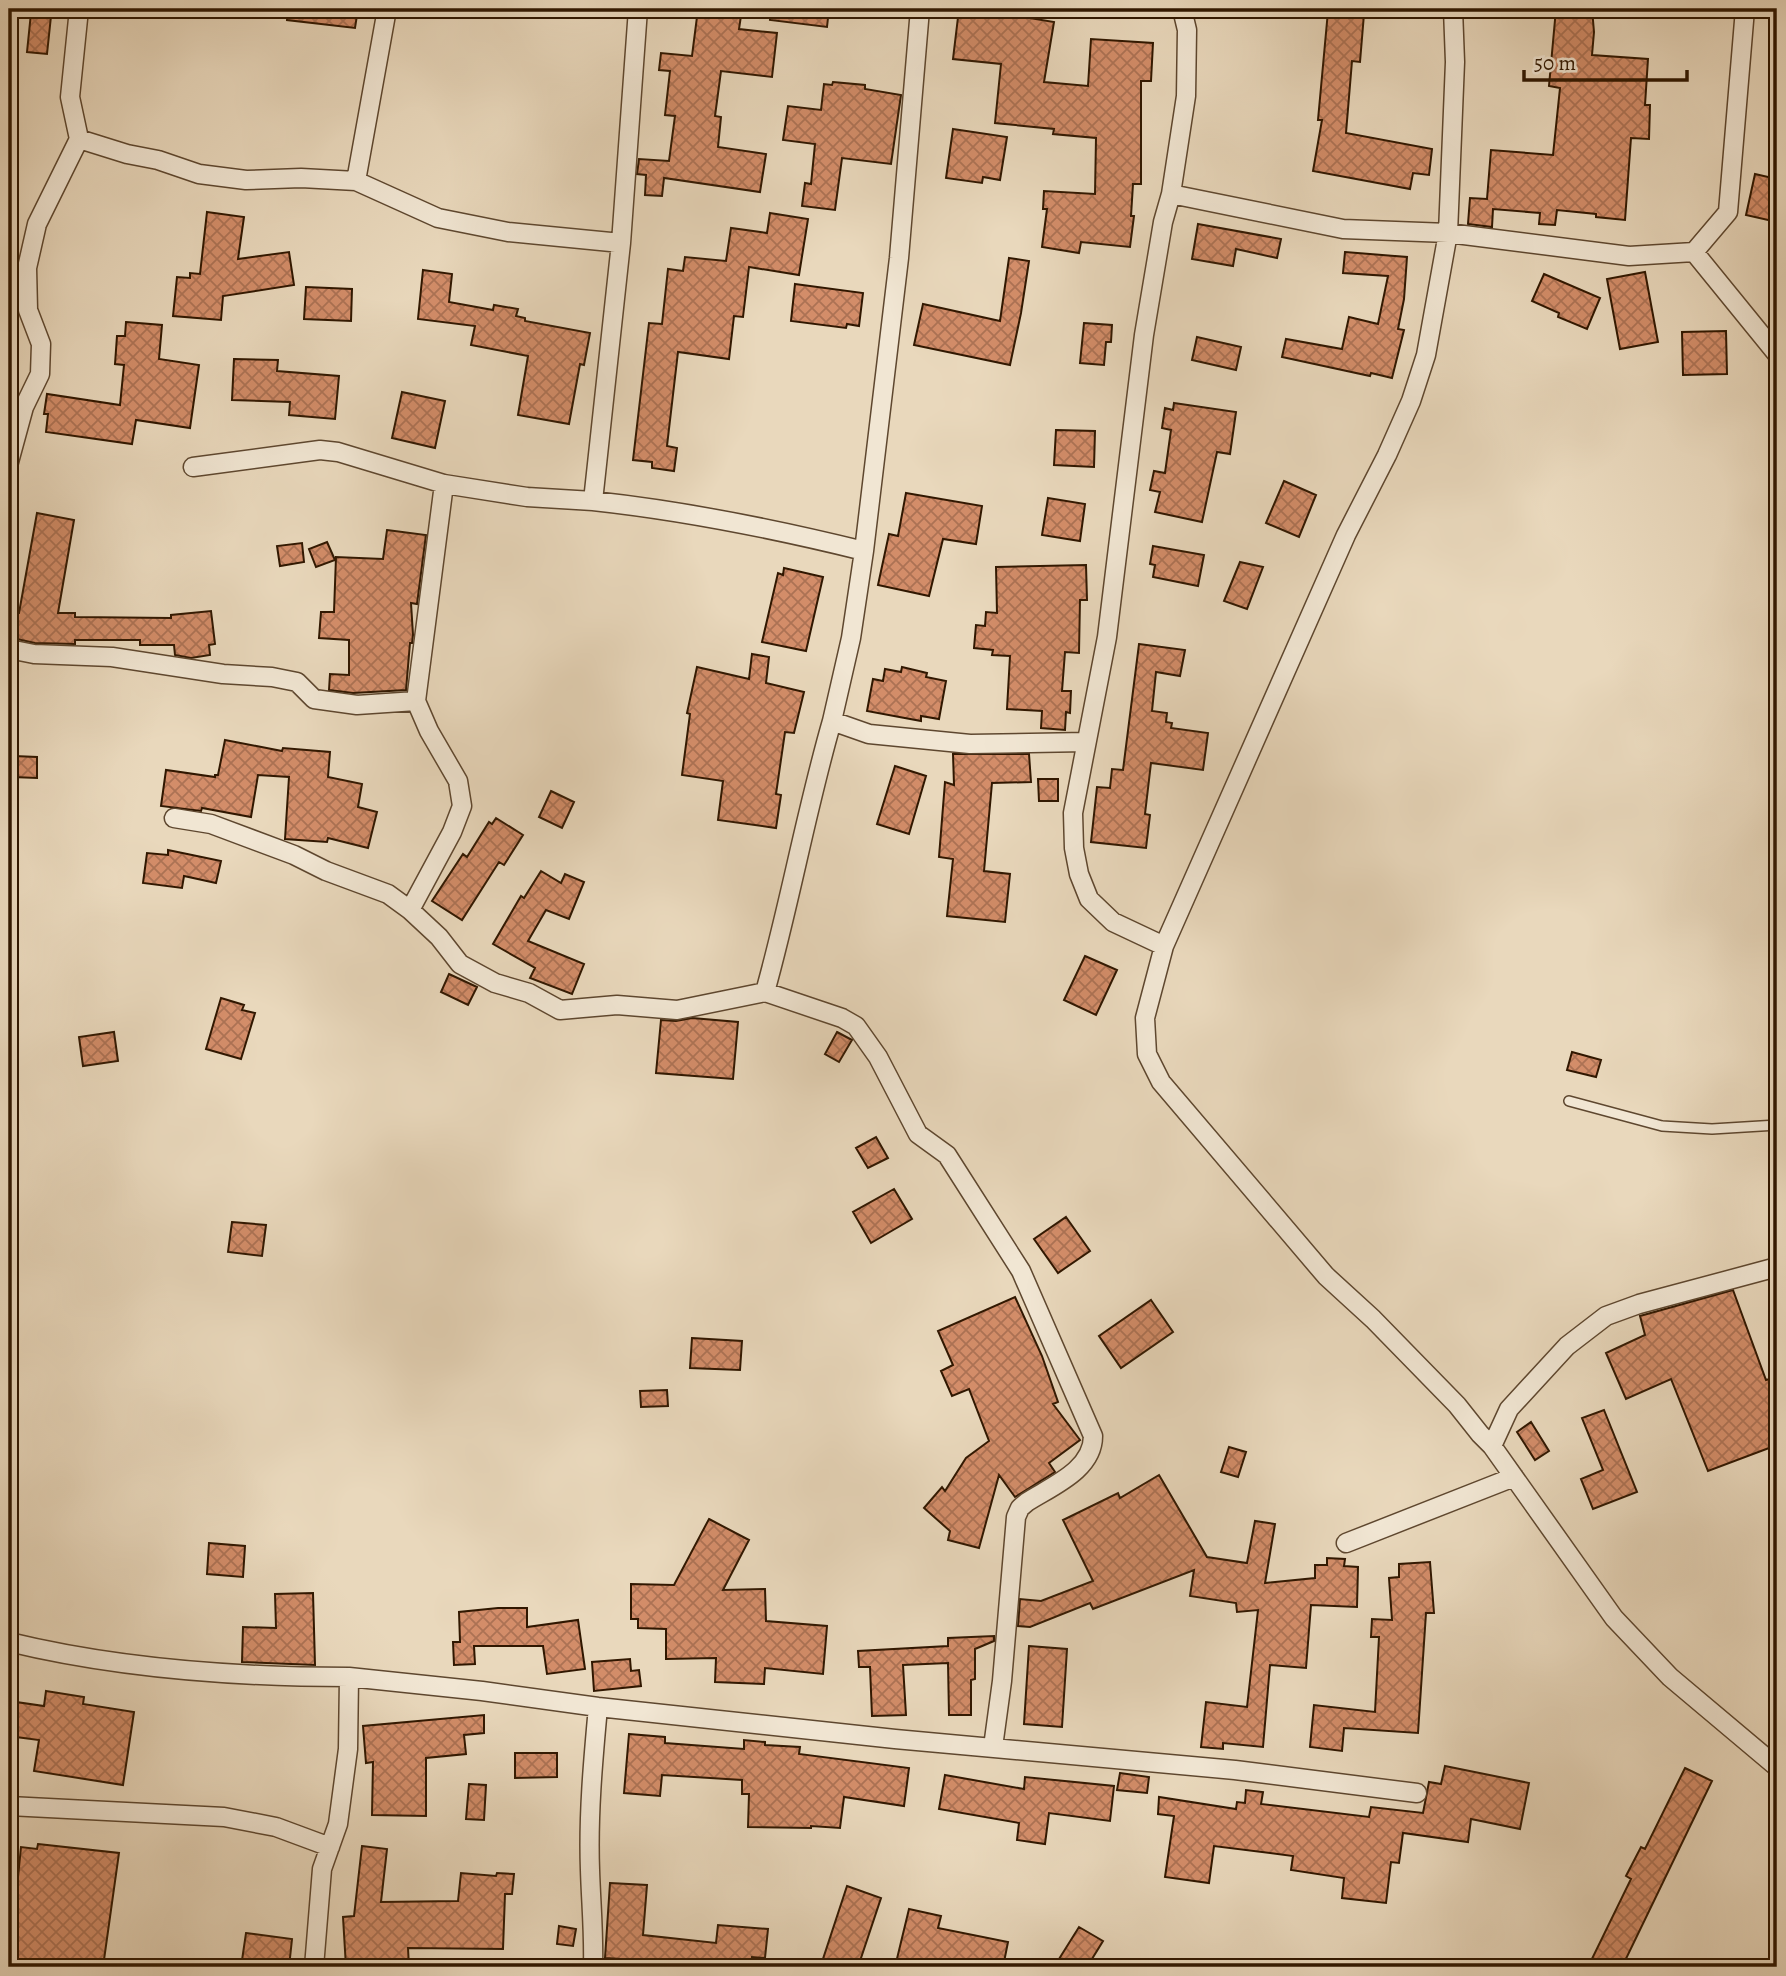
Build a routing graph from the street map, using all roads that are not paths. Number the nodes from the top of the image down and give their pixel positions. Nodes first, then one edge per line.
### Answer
1 (79, 9) edge
2 (387, 9) edge
3 (638, 9) edge
4 (920, 9) edge
5 (1182, 9) edge
6 (1453, 9) edge
7 (1745, 9) edge
8 (79, 139) junction
9 (356, 181) junction
10 (1171, 194) junction
11 (1447, 233) junction
12 (621, 243) junction
13 (1694, 252) junction
14 (1777, 355) edge
15 (9, 462) edge
16 (193, 467) dead end
17 (444, 484) junction
18 (593, 501) junction
19 (864, 551) junction
20 (9, 649) edge
21 (416, 701) junction
22 (832, 722) junction
23 (1086, 742) junction
24 (174, 818) dead end
25 (410, 910) junction
26 (1164, 946) junction
27 (765, 992) junction
28 (1569, 1101) dead end
29 (1777, 1125) edge
30 (1777, 1267) edge
31 (1492, 1446) junction
32 (1514, 1477) junction
33 (1346, 1542) dead end
34 (9, 1642) edge
35 (349, 1678) junction
36 (598, 1707) junction
37 (993, 1747) junction
38 (1777, 1766) edge
39 (1417, 1793) dead end
40 (9, 1806) edge
41 (330, 1847) junction
42 (314, 1967) edge
43 (593, 1967) edge

1 - 8 street
2 - 9 street
3 - 12 street
4 - 19 street
5 - 10 street
6 - 11 street
7 - 13 street
8 - 9 street
8 - 15 street
9 - 12 street
10 - 11 street
10 - 23 street
11 - 13 street
11 - 26 street
12 - 18 street
13 - 14 street
16 - 17 street
17 - 18 street
17 - 21 street
18 - 19 street
19 - 22 street
20 - 21 street
21 - 25 street
22 - 23 street
22 - 27 street
23 - 26 street
24 - 25 street
25 - 27 street
26 - 31 street
27 - 37 street
28 - 29 lane
30 - 31 street
31 - 32 street
32 - 33 street
32 - 38 street
34 - 35 street
35 - 36 street
35 - 41 street
36 - 37 street
36 - 43 street
37 - 39 street
40 - 41 street
41 - 42 street

